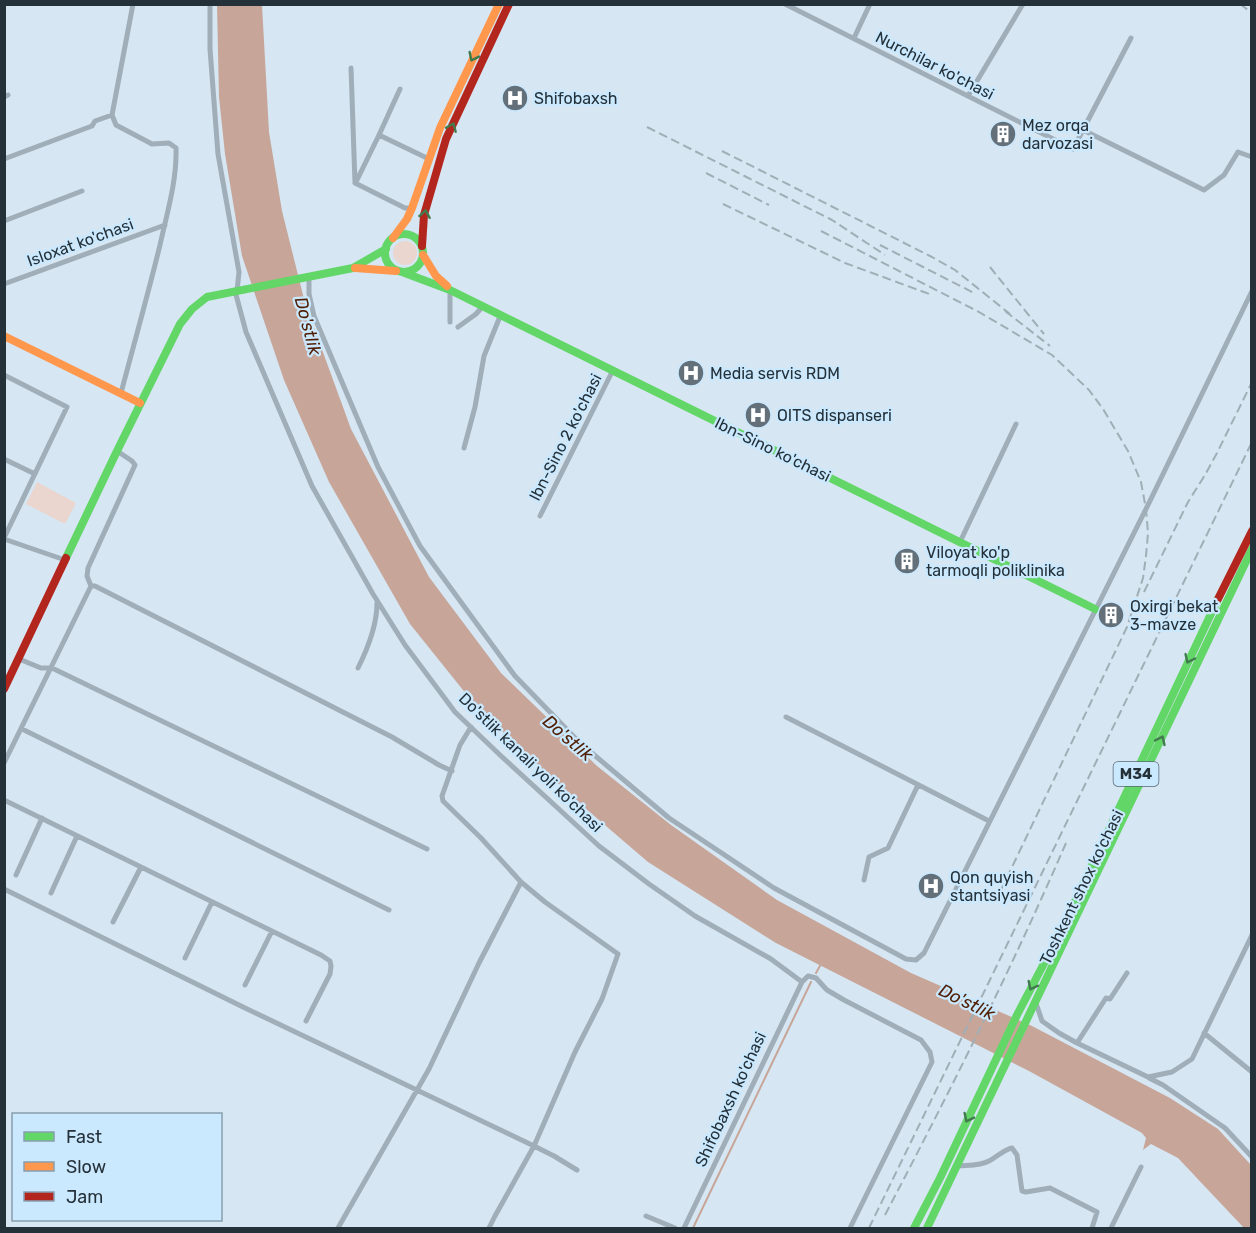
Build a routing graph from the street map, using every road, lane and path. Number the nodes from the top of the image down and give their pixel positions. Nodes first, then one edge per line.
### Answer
1 (133, 4) edge
2 (210, 4) edge
3 (499, 4) edge
4 (509, 4) edge
5 (785, 4) edge
6 (870, 4) edge
7 (1023, 4) edge
8 (854, 38) junction
9 (1131, 38) dead end
10 (351, 69) dead end
11 (400, 89) dead end
12 (968, 96) junction
13 (112, 115) junction
14 (1083, 130) junction
15 (379, 135) junction
16 (1251, 157) edge
17 (4, 159) edge
18 (429, 159) junction
19 (355, 183) junction
20 (82, 191) dead end
21 (412, 208) junction
22 (4, 221) edge
23 (165, 225) junction
24 (393, 238) junction
25 (422, 246) junction
26 (386, 249) junction
27 (423, 255) junction
28 (353, 268) junction
29 (400, 271) junction
30 (308, 278) junction
31 (4, 284) edge
32 (239, 290) junction
33 (450, 290) junction
34 (1251, 291) edge
35 (483, 306) junction
36 (501, 314) junction
37 (450, 322) dead end
38 (458, 327) dead end
39 (4, 336) edge
40 (614, 370) junction
41 (4, 375) edge
42 (121, 393) junction
43 (140, 404) junction
44 (1016, 424) dead end
45 (464, 448) dead end
46 (117, 451) junction
47 (4, 459) edge
48 (35, 474) junction
49 (540, 516) dead end
50 (1251, 531) edge
51 (4, 539) edge
52 (960, 542) junction
53 (1251, 549) edge
54 (66, 560) junction
55 (1238, 568) junction
56 (91, 586) junction
57 (377, 601) junction
58 (1095, 609) junction
59 (19, 659) junction
60 (52, 668) junction
61 (358, 668) dead end
62 (4, 689) edge
63 (786, 717) dead end
64 (471, 727) junction
65 (22, 729) junction
66 (4, 763) edge
67 (452, 771) junction
68 (918, 785) junction
69 (4, 800) edge
70 (42, 818) junction
71 (989, 821) junction
72 (77, 836) junction
73 (427, 849) dead end
74 (141, 867) junction
75 (15, 875) dead end
76 (864, 880) dead end
77 (521, 882) junction
78 (4, 889) edge
79 (51, 893) dead end
80 (212, 902) junction
81 (390, 910) dead end
82 (113, 922) dead end
83 (272, 931) junction
84 (1251, 935) edge
85 (184, 958) dead end
86 (1127, 973) dead end
87 (802, 982) junction
88 (245, 985) dead end
89 (1036, 1002) junction
90 (306, 1022) dead end
91 (1204, 1032) junction
92 (1077, 1043) junction
93 (1251, 1072) edge
94 (1148, 1077) junction
95 (417, 1090) junction
96 (534, 1146) junction
97 (1251, 1157) edge
98 (958, 1166) junction
99 (1141, 1167) dead end
100 (577, 1170) dead end
101 (646, 1216) dead end
102 (338, 1228) edge
103 (489, 1228) edge
104 (675, 1228) edge
105 (684, 1228) edge
106 (850, 1228) edge
107 (914, 1228) edge
108 (927, 1228) edge
109 (1092, 1228) edge
110 (1111, 1228) edge

1 - 13 street
2 - 32 street, Do'stlik kanali yoli ko'chasi
3 -> 18 main road
25 -> 4 main road
5 - 8 street, Nurchilar ko'chasi
6 - 8 street
7 - 12 street
8 - 12 street, Nurchilar ko'chasi
9 - 14 street
10 - 19 street
11 - 15 street
12 - 14 street, Nurchilar ko'chasi
13 - 17 street
13 - 23 street
14 - 16 street
15 - 18 street
15 - 19 street
18 - 21 main road
19 - 21 street
20 - 22 street
21 - 24 main road
23 - 31 street, Isloxat ko'chasi
23 - 42 street
24 - 25 main road
24 - 26 main road
25 - 27 main road
26 - 28 main road
26 - 29 main road
27 - 29 main road
27 - 33 main road
28 - 29 main road, Ibn-Sino ko'chasi
28 - 30 main road
29 - 33 main road, Ibn-Sino ko'chasi
30 - 32 main road
30 - 71 street
32 - 43 main road
32 - 57 street, Do'stlik kanali yoli ko'chasi
33 - 35 main road, Ibn-Sino ko'chasi
33 - 37 street
34 - 58 street
35 - 36 main road, Ibn-Sino ko'chasi
35 - 38 street
36 - 40 main road, Ibn-Sino ko'chasi
36 - 45 street
39 - 42 main road
40 - 49 street, Ibn-Sino 2 ko'chasi
40 - 52 main road, Ibn-Sino ko'chasi
41 - 48 street
42 - 43 main road
43 - 46 main road
44 - 52 street
46 - 54 main road
46 - 56 street
47 - 48 street
48 - 51 street
50 - 55 main road, Toshkent shox ko'chasi / M34
51 - 54 street
52 - 58 main road, Ibn-Sino ko'chasi
53 - 55 main road, Toshkent shox ko'chasi / M34
54 - 59 main road
89 -> 55 main road, Toshkent shox ko'chasi / M34
55 -> 107 main road, Toshkent shox ko'chasi / M34
56 - 60 street
56 - 67 street
57 - 61 street
57 - 64 street, Do'stlik kanali yoli ko'chasi
58 - 71 street
59 - 60 street
59 - 62 main road
60 - 65 street
60 - 73 street
63 - 68 street
64 - 67 street
64 - 87 street, Do'stlik kanali yoli ko'chasi
65 - 66 street
65 - 81 street
67 - 77 street
68 - 71 street
68 - 76 street
69 - 70 street
70 - 72 street
70 - 75 street
72 - 74 street
72 - 79 street
74 - 80 street
74 - 82 street
77 - 95 street
77 - 96 street
78 - 95 street
80 - 83 street
80 - 85 street
83 - 88 street
83 - 90 street
84 - 91 street
86 - 92 street
87 - 105 street, Shifobaxsh ko'chasi
87 - 106 street
89 - 92 street
89 - 98 main road, Toshkent shox ko'chasi / M34
91 - 93 street
91 - 94 street
92 - 94 street
94 - 97 street
95 - 96 street
95 - 102 street
96 - 100 street
96 - 103 street
98 - 108 main road
98 - 109 street
99 - 110 street
101 - 104 street

